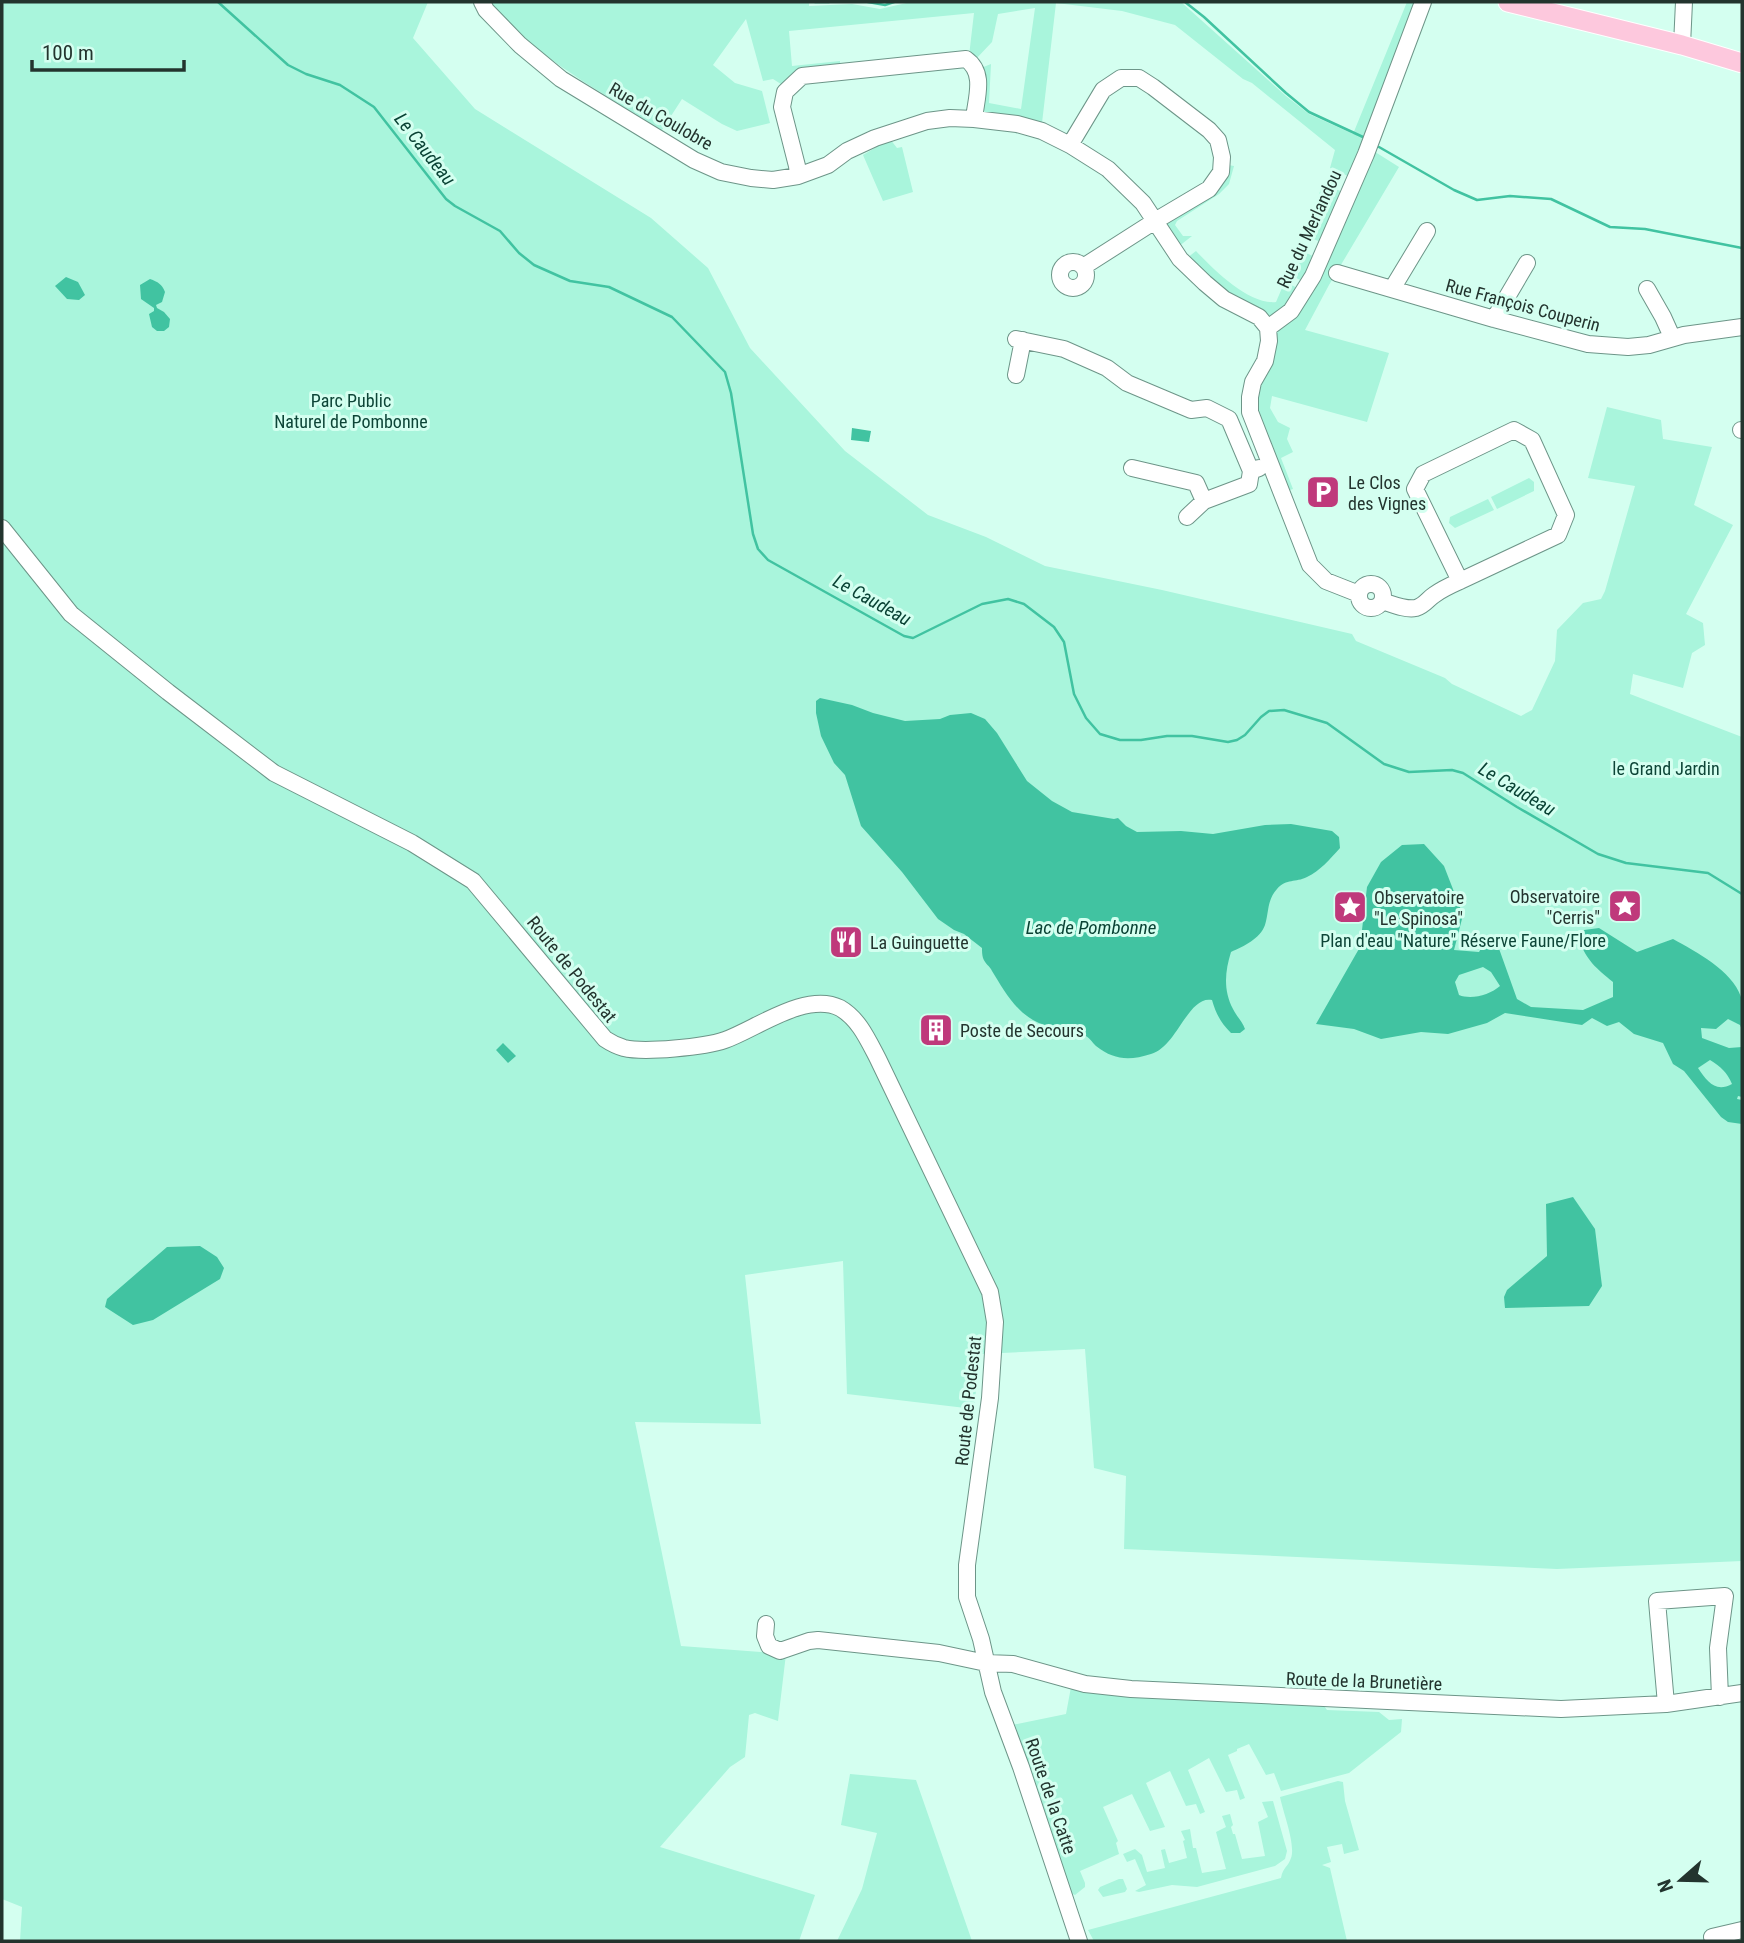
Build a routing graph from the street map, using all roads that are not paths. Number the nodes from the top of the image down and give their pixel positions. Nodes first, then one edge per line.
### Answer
1 (482, 2) edge
2 (1423, 2) edge
3 (1508, 2) edge
4 (1684, 2) edge
5 (1682, 45) junction
6 (1742, 63) edge
7 (974, 119) junction
8 (1070, 145) junction
9 (798, 176) junction
10 (1155, 220) junction
11 (1427, 231) dead end
12 (1527, 262) dead end
13 (1083, 267) dead end
14 (1337, 273) dead end
15 (1392, 289) junction
16 (1647, 289) dead end
17 (1494, 319) junction
18 (1742, 327) edge
19 (1268, 328) junction
20 (1672, 337) junction
21 (1016, 375) dead end
22 (1271, 464) junction
23 (1132, 468) dead end
24 (1251, 471) junction
25 (1204, 501) junction
26 (1187, 517) dead end
27 (2, 528) edge
28 (1460, 581) junction
29 (766, 1624) dead end
30 (986, 1663) junction
31 (1742, 1693) edge
32 (1720, 1697) junction
33 (1665, 1704) junction
34 (1742, 1930) edge
35 (1713, 1937) dead end
36 (1079, 1941) edge

1 - 9 street, Rue du Coulobre
2 - 19 street, Rue du Merlandou
3 - 5 main road
4 - 5 street
5 - 6 main road
7 - 8 street, Rue du Coulobre
7 - 9 street, Rue du Coulobre
7 - 9 street
8 - 10 street, Rue du Coulobre
8 - 10 street
10 - 13 street
10 - 19 street, Rue du Coulobre
11 - 15 street
12 - 17 street
14 - 15 street, Rue François Couperin
15 - 17 street, Rue François Couperin
16 - 20 street
17 - 20 street, Rue François Couperin
18 - 20 street, Rue François Couperin
19 - 22 street
21 - 24 street
22 - 24 street
22 - 28 street
23 - 25 street
24 - 25 street
25 - 26 street
27 - 30 street, Route de Podestat
28 - 28 street
29 - 30 street, Route de la Brunetière
30 - 33 street, Route de la Brunetière
30 - 36 street, Route de la Catte
31 - 32 street, Route de la Brunetière
32 - 33 street, Route de la Brunetière
32 - 33 street
34 - 35 street

